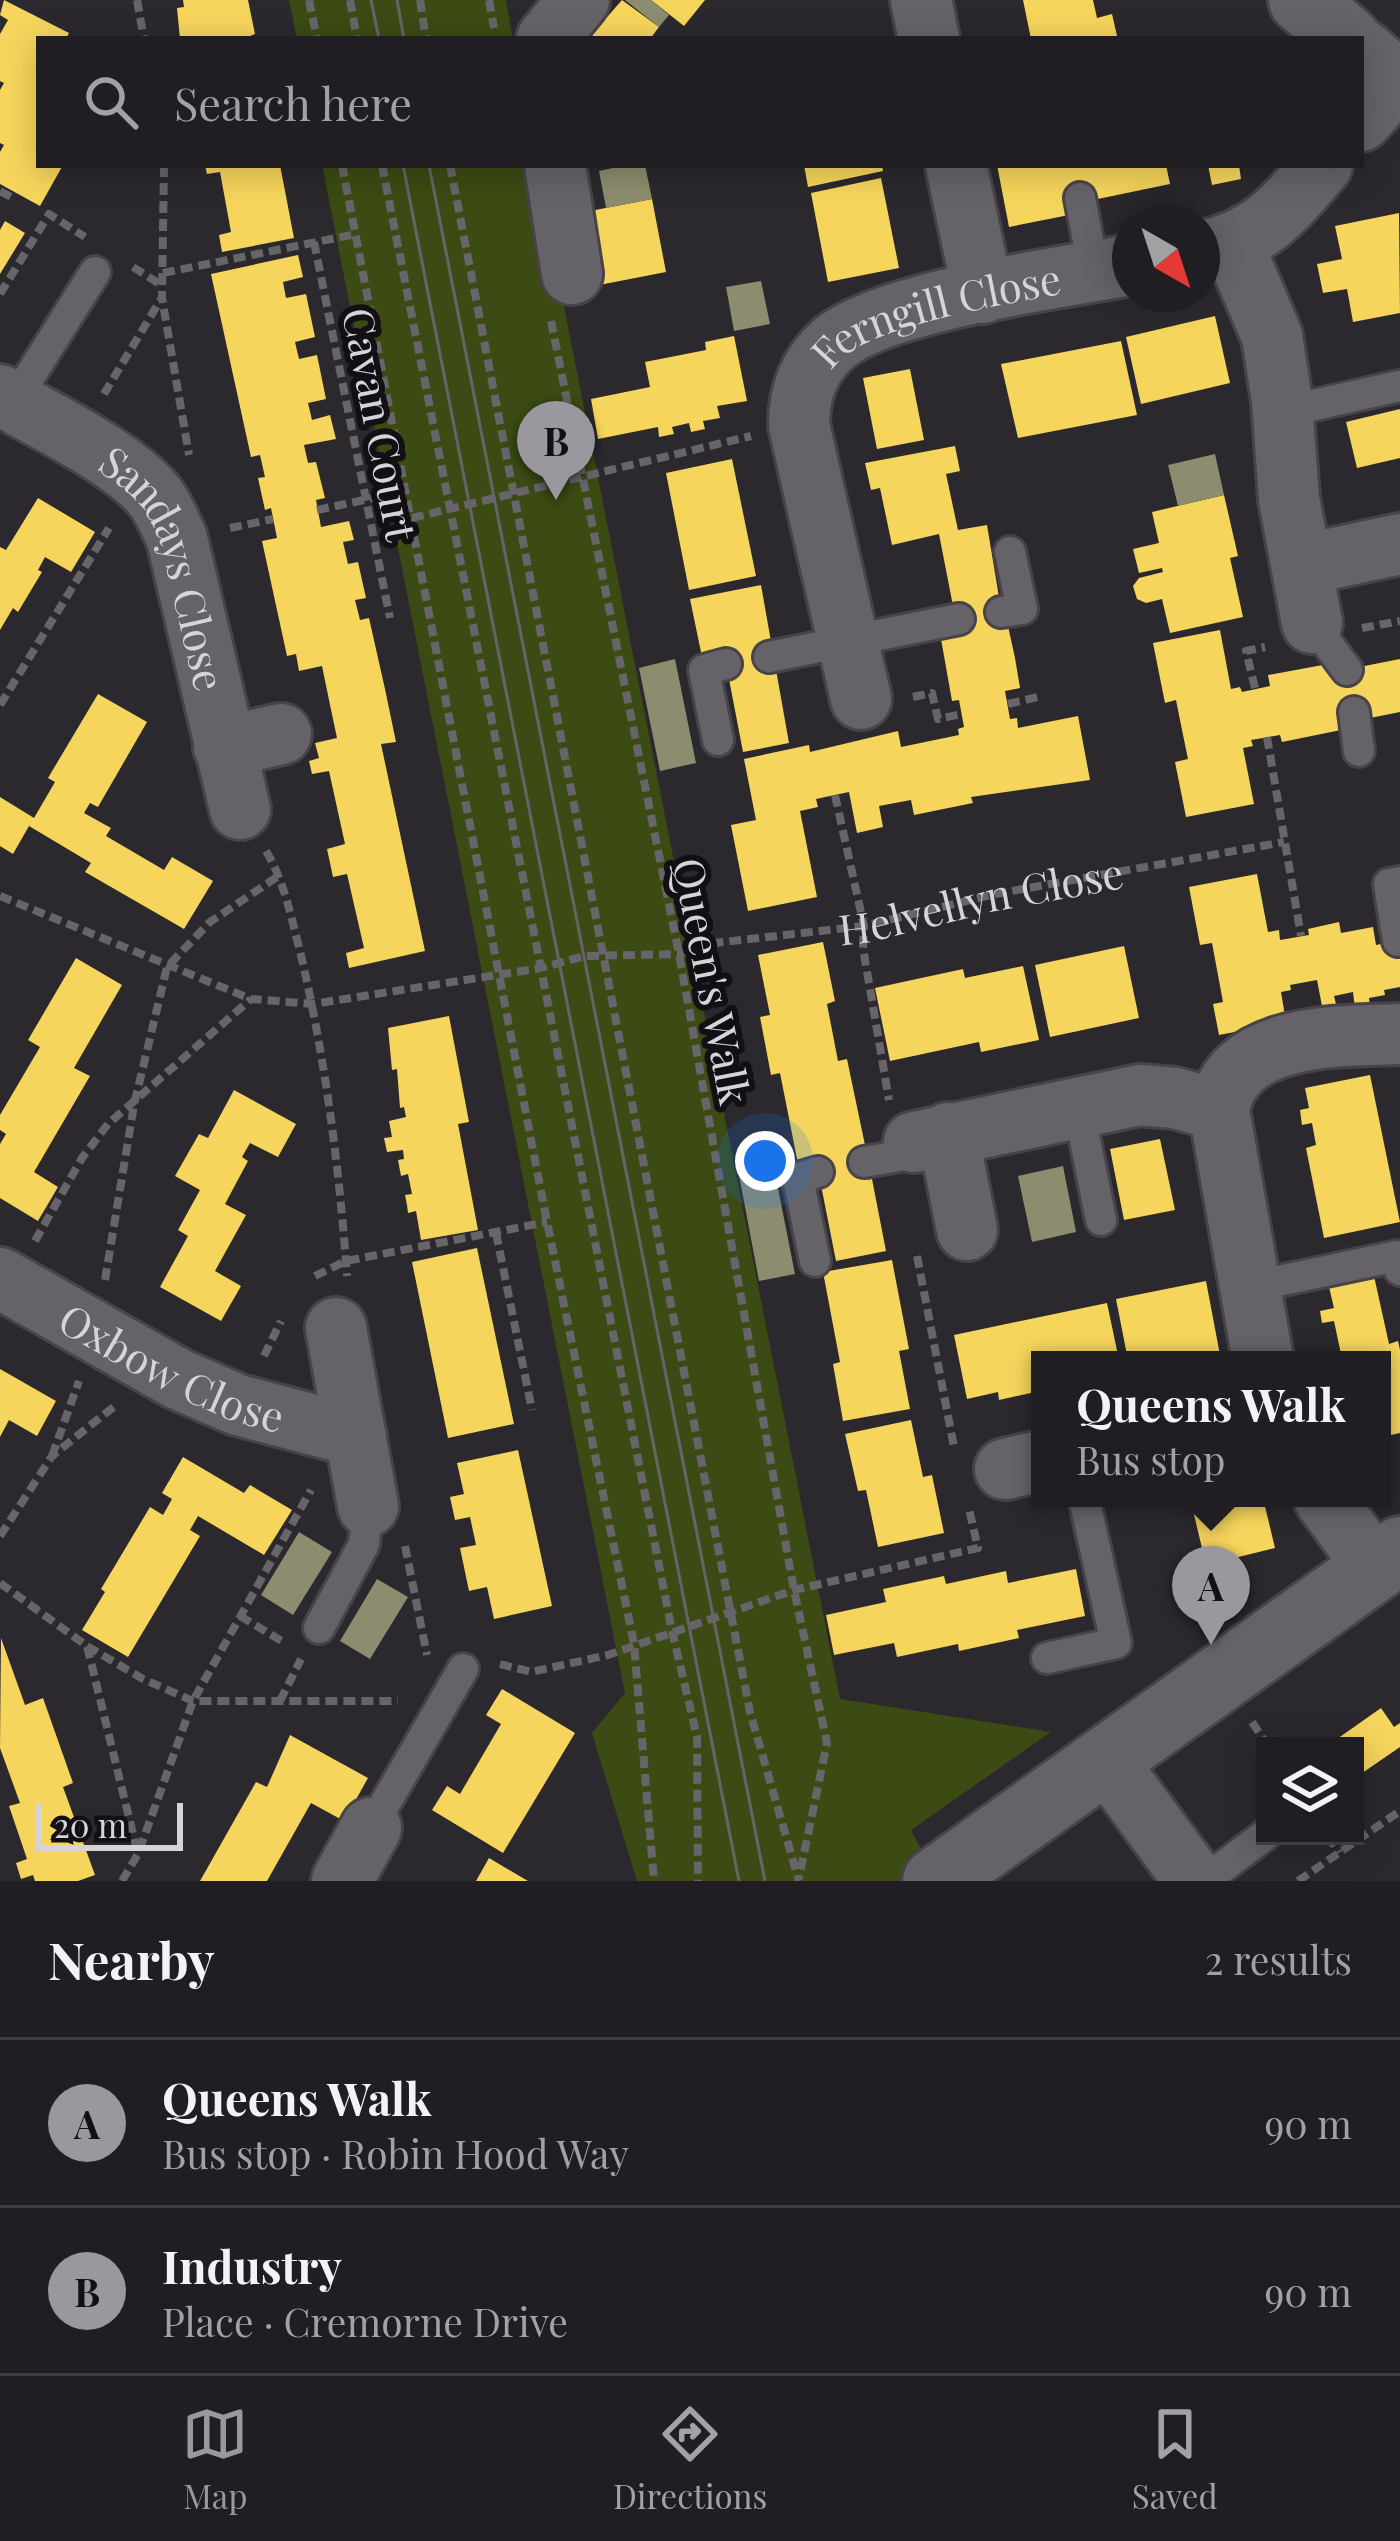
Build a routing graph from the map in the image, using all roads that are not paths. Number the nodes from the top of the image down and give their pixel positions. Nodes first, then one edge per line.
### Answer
1 (579, 0) edge
2 (921, 0) edge
3 (1302, 0) edge
4 (549, 36) edge
5 (928, 36) edge
6 (1344, 36) edge
7 (555, 168) edge
8 (957, 168) edge
9 (1319, 168) edge
10 (1080, 198) dead end
11 (1220, 247) edge
12 (1220, 253) edge
13 (1112, 268) edge
14 (95, 272) dead end
15 (983, 293) junction
16 (562, 297) road end
17 (1399, 386) edge
18 (6, 399) edge
19 (1283, 412) junction
20 (1400, 544) edge
21 (1010, 551) dead end
22 (1307, 594) junction
23 (1001, 612) dead end
24 (959, 619) dead end
25 (848, 640) junction
26 (769, 657) dead end
27 (726, 664) dead end
28 (1347, 670) dead end
29 (861, 699) dead end
30 (1354, 712) dead end
31 (281, 734) dead end
32 (718, 740) dead end
33 (224, 747) junction
34 (1359, 751) dead end
35 (240, 809) road end
36 (1400, 882) edge
37 (1399, 940) edge
38 (1400, 1034) edge
39 (1078, 1106) junction
40 (1219, 1110) junction
41 (818, 1172) dead end
42 (1101, 1220) dead end
43 (967, 1230) dead end
44 (815, 1261) dead end
45 (1400, 1270) edge
46 (5, 1281) edge
47 (1250, 1286) junction
48 (336, 1328) dead end
49 (1261, 1351) edge
50 (349, 1436) junction
51 (368, 1506) joint
52 (1086, 1507) edge
53 (1333, 1507) edge
54 (1388, 1559) edge
55 (311, 1641) road end
56 (1047, 1658) dead end
57 (463, 1669) dead end
58 (1106, 1759) junction
59 (371, 1828) joint
60 (1256, 1842) edge
61 (342, 1881) edge
62 (936, 1881) edge
63 (1195, 1881) edge
64 (1204, 1881) edge

1 - 4 street
2 - 5 street
3 - 6 street
7 - 16 street
8 - 15 street
9 - 11 street
10 - 13 lane
12 - 19 street
13 - 15 street, Ferngill Close
14 - 18 lane
15 - 25 street, Ferngill Close
17 - 19 lane
18 - 33 street, Sandays Close
19 - 22 street
20 - 22 street
21 - 23 lane
22 - 28 lane
24 - 25 lane
25 - 26 lane
25 - 29 street, Ferngill Close
27 - 32 lane
30 - 34 lane
31 - 33 street
33 - 35 street, Sandays Close
36 - 37 lane
38 - 40 street
39 - 40 street
39 - 42 lane
39 - 43 street
40 - 47 street
41 - 44 lane
45 - 47 lane
46 - 50 street, Oxbow Close
47 - 49 street
48 - 50 street
50 - 51 street
51 - 55 lane
52 - 56 lane
53 - 54 street
54 - 58 street
57 - 59 lane
58 - 62 street
58 - 63 street
59 - 61 street
60 - 64 lane

